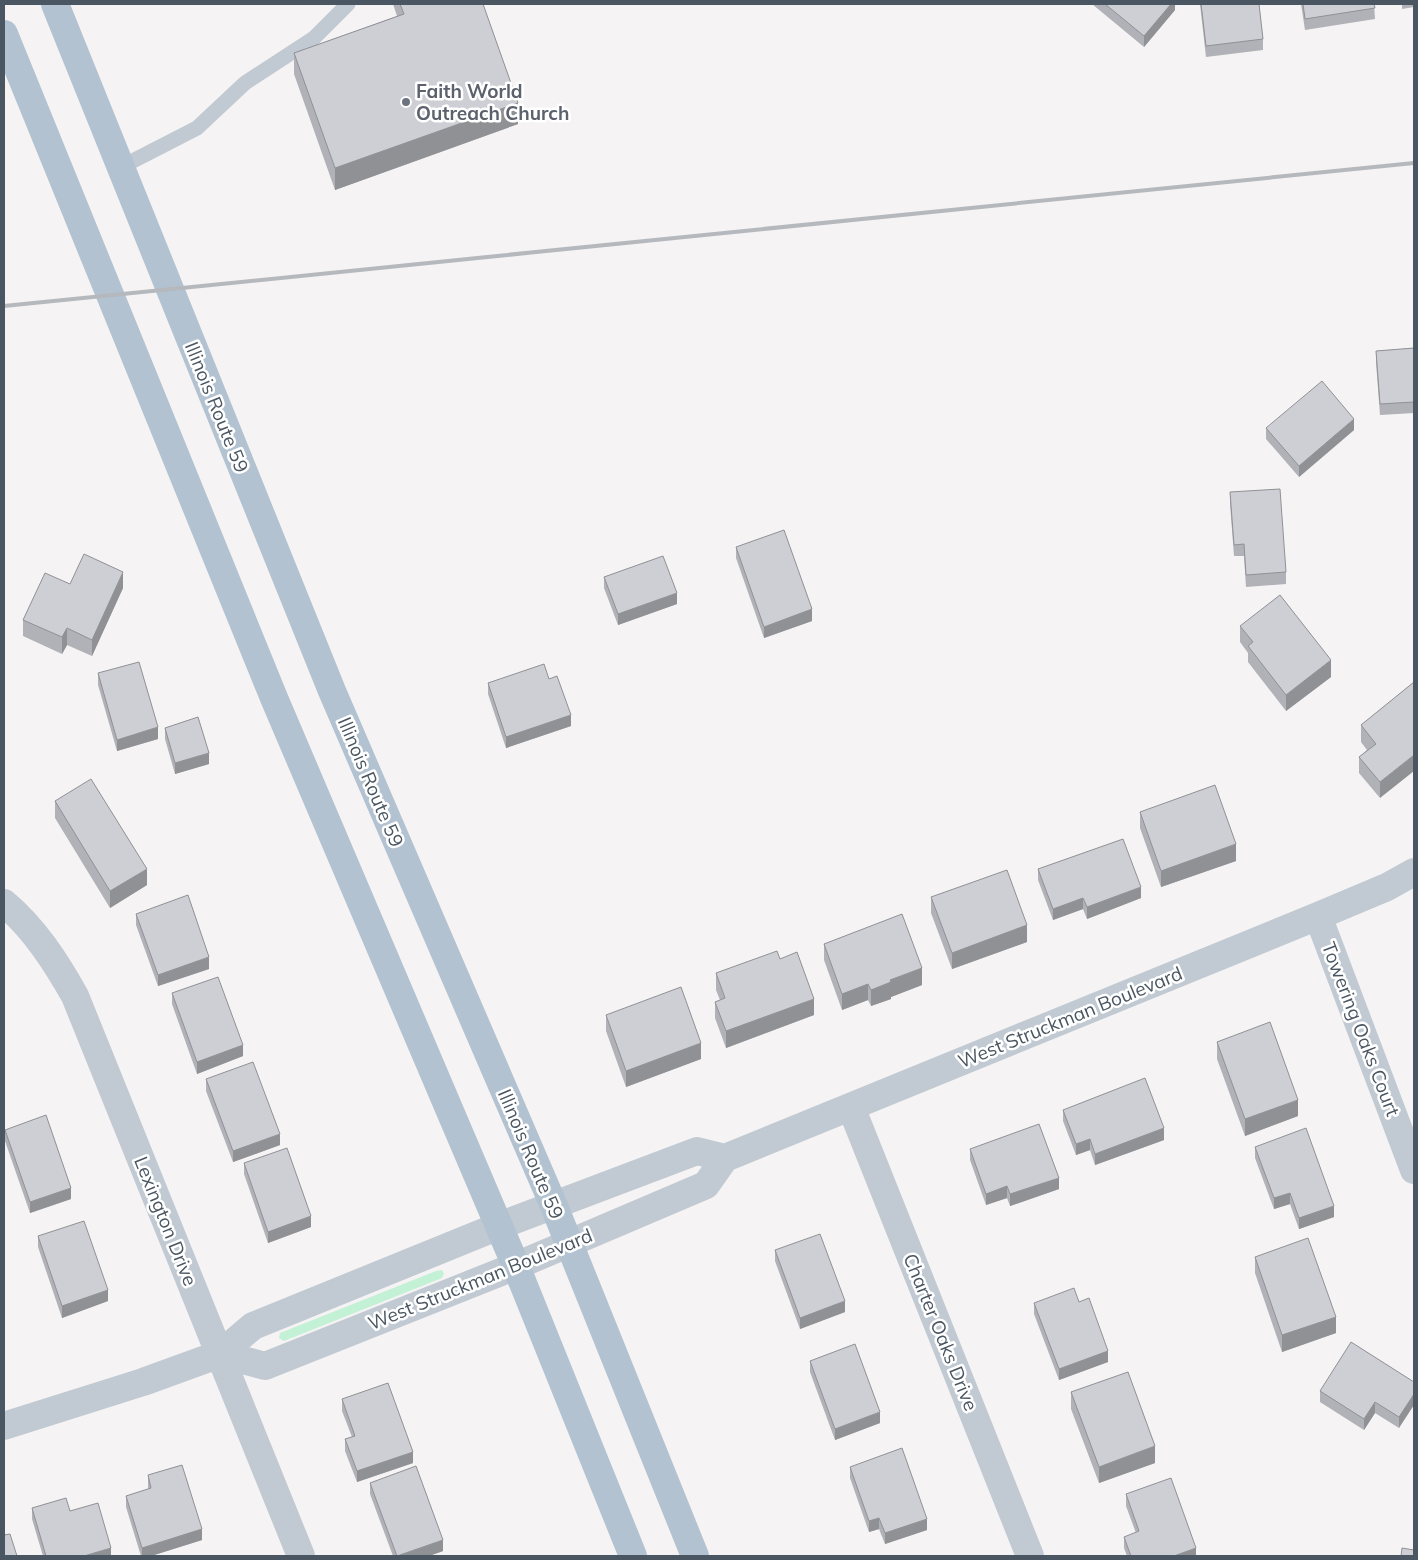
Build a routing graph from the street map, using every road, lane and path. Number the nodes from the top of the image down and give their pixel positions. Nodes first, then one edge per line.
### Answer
1 (55, 4) edge
2 (348, 4) edge
3 (4, 34) edge
4 (121, 167) junction
5 (1414, 872) edge
6 (4, 903) edge
7 (1318, 916) junction
8 (851, 1107) junction
9 (725, 1158) junction
10 (1414, 1170) edge
11 (554, 1206) junction
12 (499, 1226) junction
13 (569, 1243) junction
14 (516, 1266) junction
15 (220, 1354) junction
16 (4, 1426) edge
17 (301, 1556) edge
18 (632, 1556) edge
19 (695, 1556) edge
20 (1030, 1556) edge

1 - 4 main road, Illinois Route 59
2 - 4 lane
3 - 12 main road
4 - 11 main road, Illinois Route 59
5 - 7 street, West Struckman Boulevard
6 - 15 street, Lexington Drive
7 - 8 street, West Struckman Boulevard
7 - 10 street, Towering Oaks Court
8 - 9 street, West Struckman Boulevard
8 - 20 street, Charter Oaks Drive
9 - 11 street
9 - 13 street, West Struckman Boulevard
11 - 12 street
11 - 13 main road, Illinois Route 59
12 - 14 main road
12 - 15 street
13 - 14 street, West Struckman Boulevard
13 - 19 main road, Illinois Route 59
14 - 15 street, West Struckman Boulevard
14 - 18 main road
15 - 16 street
15 - 17 street, Lexington Drive

